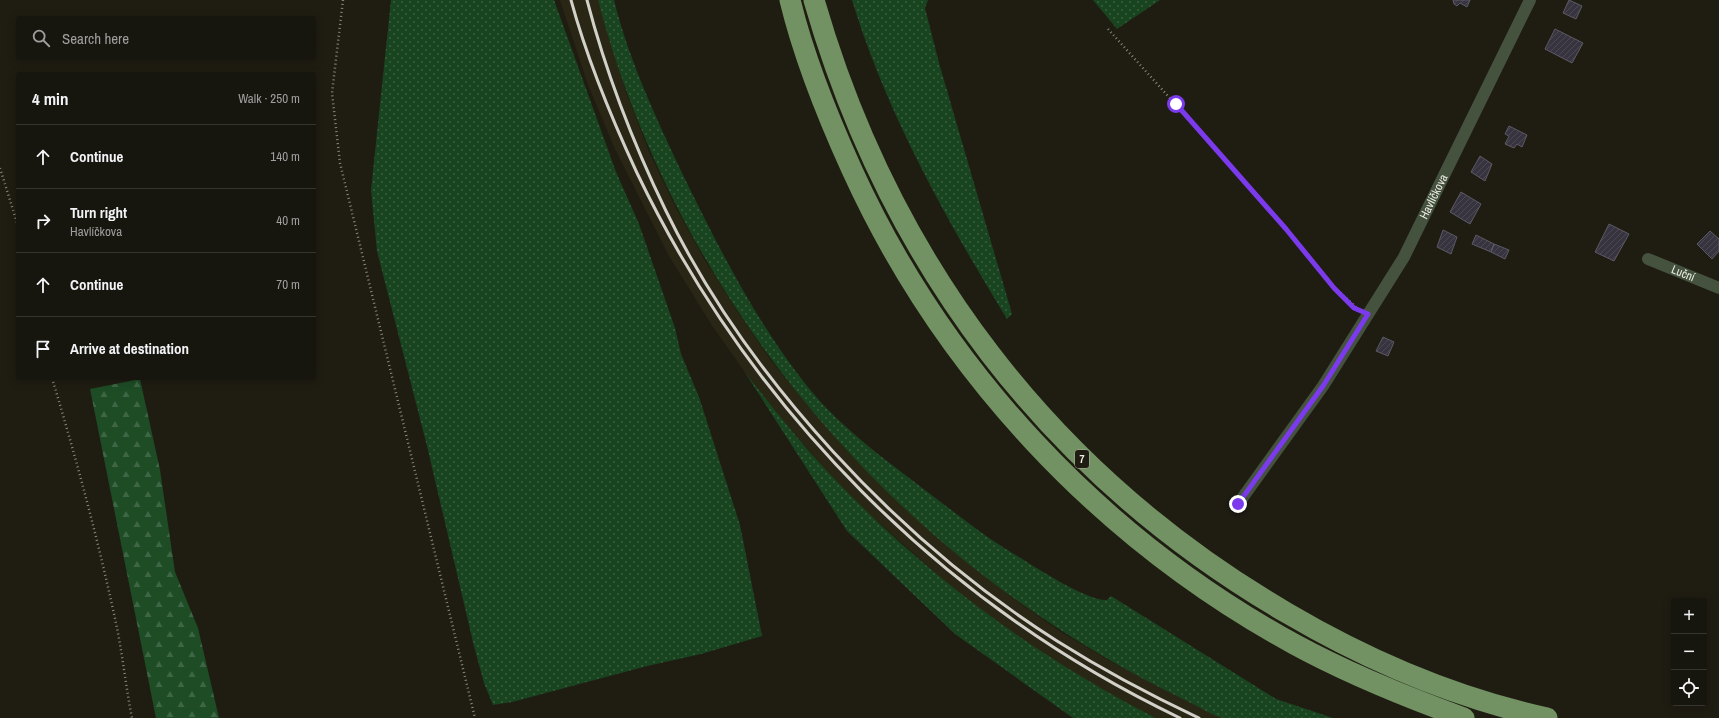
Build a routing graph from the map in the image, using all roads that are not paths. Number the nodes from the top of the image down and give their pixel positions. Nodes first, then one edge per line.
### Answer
1 (790, 0) edge
2 (814, 0) edge
3 (1530, 0) edge
4 (1648, 259) dead end
5 (1719, 288) edge
6 (1238, 504) dead end
7 (1464, 718) edge
8 (1547, 718) edge

1 - 7 highway, 7
2 - 8 highway, 7
3 - 6 street, Havlíčkova
4 - 5 street, Luční

